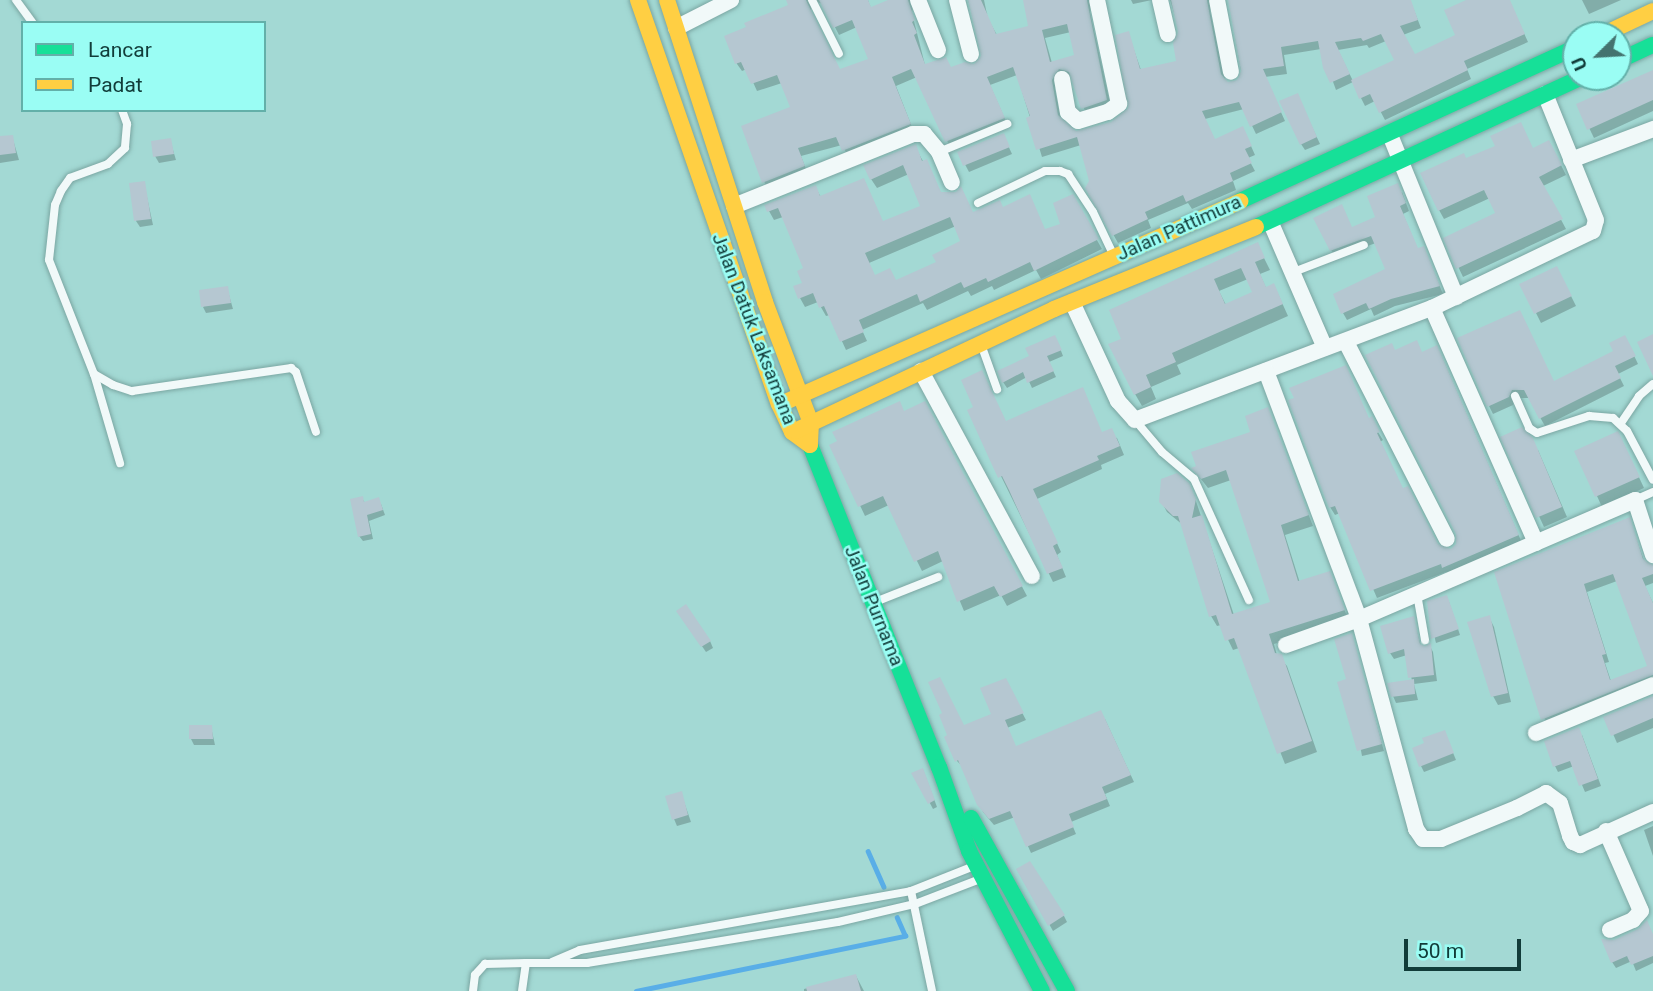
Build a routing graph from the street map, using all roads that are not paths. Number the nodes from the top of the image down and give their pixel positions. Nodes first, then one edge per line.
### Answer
1 (16, 0) edge
2 (638, 0) edge
3 (667, 0) edge
4 (731, 0) edge
5 (812, 0) edge
6 (918, 0) edge
7 (957, 0) edge
8 (1097, 0) edge
9 (1160, 0) edge
10 (1217, 0) edge
11 (1653, 11) edge
12 (32, 21) edge
13 (1632, 21) edge
14 (676, 28) junction
15 (1168, 34) dead end
16 (1653, 45) edge
17 (938, 50) dead end
18 (839, 54) dead end
19 (971, 54) dead end
20 (1562, 54) edge
21 (1632, 55) edge
22 (1231, 72) dead end
23 (1062, 79) dead end
24 (1562, 86) edge
25 (1545, 94) junction
26 (123, 112) edge
27 (1007, 124) dead end
28 (1653, 129) edge
29 (1390, 135) junction
30 (939, 152) junction
31 (1402, 159) junction
32 (1571, 160) junction
33 (952, 182) dead end
34 (978, 203) dead end
35 (734, 206) junction
36 (1270, 221) junction
37 (1364, 245) dead end
38 (1114, 257) junction
39 (1292, 273) junction
40 (1456, 297) junction
41 (1073, 302) junction
42 (1432, 308) junction
43 (1346, 342) junction
44 (981, 345) junction
45 (1325, 348) junction
46 (921, 371) junction
47 (1266, 371) junction
48 (94, 374) junction
49 (1653, 384) edge
50 (997, 389) dead end
51 (1515, 396) dead end
52 (802, 397) junction
53 (779, 404) junction
54 (1135, 420) junction
55 (1621, 423) junction
56 (811, 424) junction
57 (316, 432) dead end
58 (792, 432) junction
59 (810, 445) junction
60 (120, 463) dead end
61 (1653, 480) edge
62 (1653, 492) edge
63 (1635, 500) junction
64 (1447, 538) dead end
65 (1536, 543) junction
66 (1653, 555) edge
67 (1032, 576) dead end
68 (939, 577) dead end
69 (1417, 594) junction
70 (1249, 600) dead end
71 (872, 603) junction
72 (1359, 619) junction
73 (1425, 640) dead end
74 (1286, 645) dead end
75 (1653, 685) edge
76 (1536, 733) dead end
77 (939, 767) junction
78 (1653, 812) edge
79 (1606, 831) junction
80 (995, 865) junction
81 (979, 872) junction
82 (911, 891) junction
83 (915, 904) junction
84 (815, 909) junction
85 (817, 925) junction
86 (1610, 930) dead end
87 (669, 932) junction
88 (671, 948) junction
89 (526, 963) junction
90 (549, 964) junction
91 (1069, 989) edge
92 (473, 991) edge
93 (522, 991) edge
94 (932, 991) edge
95 (1042, 991) edge

1 - 12 lane
2 - 53 main road, Jalan Datuk Laksamana
3 - 14 main road, Jalan Datuk Laksamana
4 - 14 street
5 - 18 lane
6 - 17 street
7 - 19 street
8 - 23 street
9 - 15 street
10 - 22 street
11 - 13 main road
14 - 35 main road, Jalan Datuk Laksamana
16 - 21 main road
20 - 29 main road, Jalan Pattimura
24 - 25 main road, Jalan Pattimura
25 - 31 main road, Jalan Pattimura
25 - 32 street
26 - 48 lane
27 - 30 lane
28 - 32 street
29 - 31 street
29 - 38 main road, Jalan Pattimura
30 - 33 street
30 - 35 street
31 - 36 main road, Jalan Pattimura
31 - 40 street
32 - 40 street
34 - 38 lane
35 - 52 main road, Jalan Datuk Laksamana
36 - 39 street
36 - 41 main road, Jalan Pattimura
37 - 39 lane
38 - 52 main road, Jalan Pattimura
39 - 45 street
40 - 42 street
41 - 44 main road, Jalan Pattimura
41 - 54 street
42 - 43 street
42 - 65 street
43 - 45 street
43 - 64 street
44 - 46 main road, Jalan Pattimura
44 - 50 lane
45 - 47 street
46 - 56 main road, Jalan Pattimura
46 - 67 street
47 - 54 street
47 - 72 street
48 - 57 lane
48 - 60 lane
49 - 55 lane
51 - 55 lane
52 - 53 main road, Jalan Pattimura
52 - 56 main road, Jalan Datuk Laksamana
53 - 58 main road, Jalan Datuk Laksamana
54 - 70 lane
55 - 61 lane
56 - 58 main road, Jalan Pattimura
56 - 59 main road, Jalan Datuk Laksamana
58 - 59 main road, Jalan Datuk Laksamana
59 - 71 main road, Jalan Purnama
62 - 63 lane
63 - 65 street
63 - 66 street
65 - 69 street
68 - 71 lane
69 - 72 street
69 - 73 lane
71 - 77 main road, Jalan Purnama
72 - 74 street
72 - 79 street
75 - 76 street
77 - 80 main road, Jalan Purnama
77 - 81 main road, Jalan Purnama
78 - 79 street
79 - 86 street
80 - 81 lane
80 - 81 lane
80 - 91 main road, Jalan Purnama
81 - 82 lane
81 - 83 lane
81 - 95 main road, Jalan Purnama
82 - 83 lane
82 - 84 lane
83 - 85 lane
83 - 94 lane
84 - 85 lane
84 - 87 lane
85 - 88 lane
87 - 88 lane
87 - 90 lane
88 - 90 lane
89 - 90 lane
89 - 92 lane
89 - 93 lane

